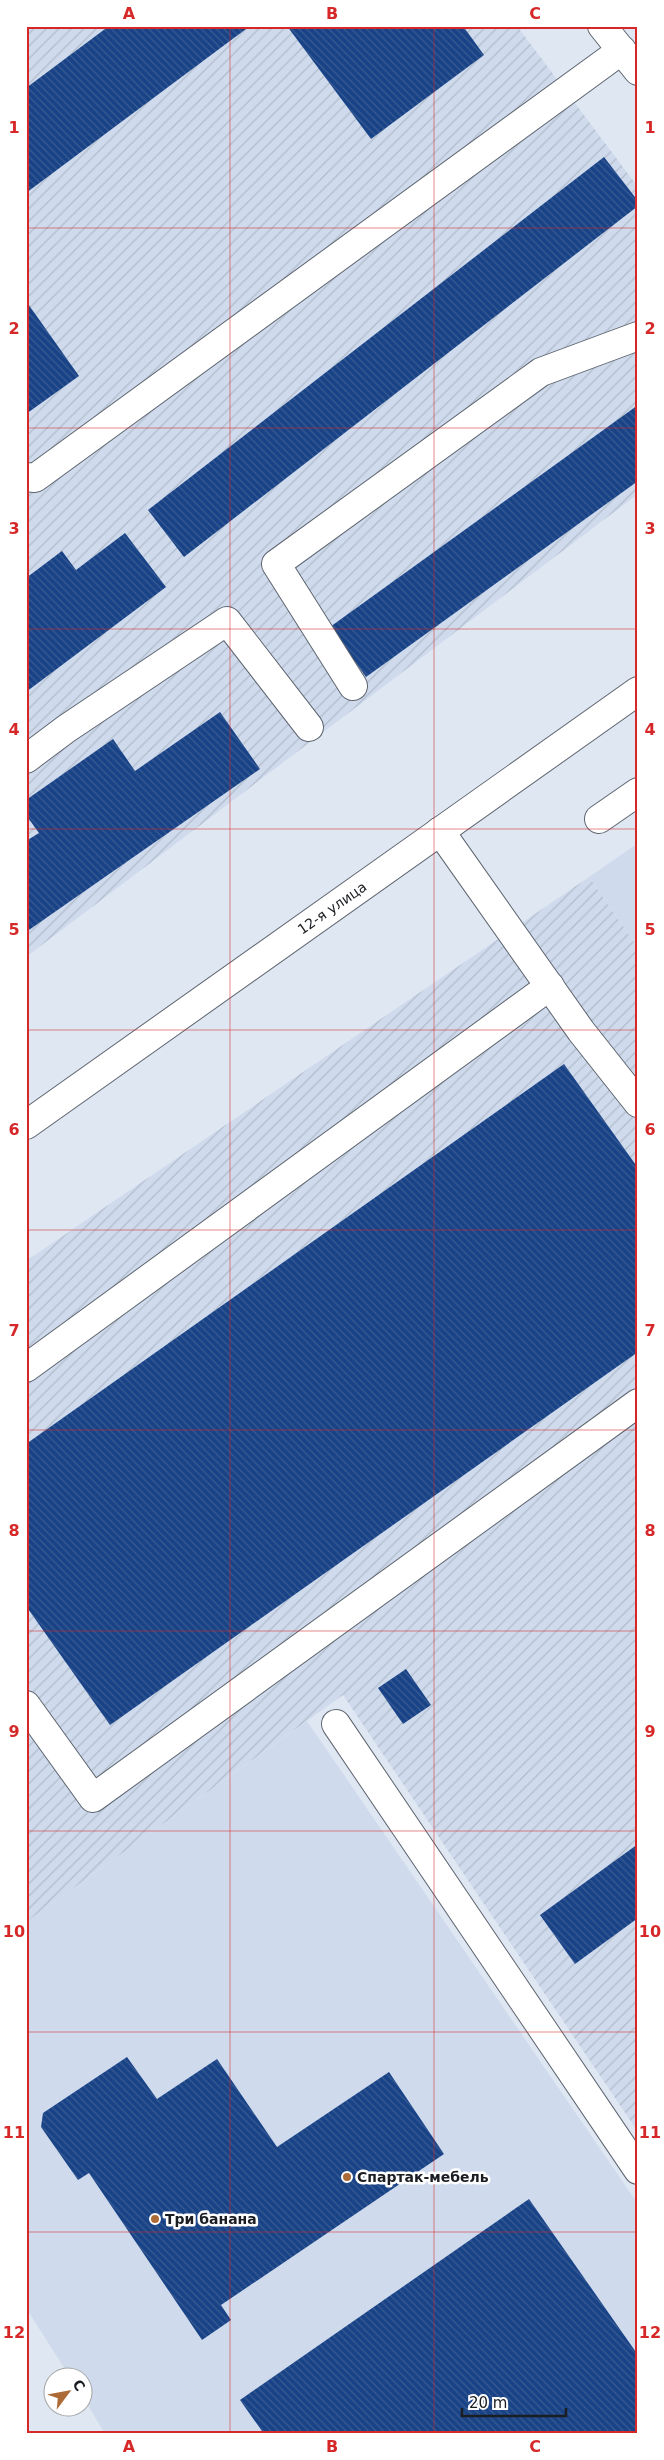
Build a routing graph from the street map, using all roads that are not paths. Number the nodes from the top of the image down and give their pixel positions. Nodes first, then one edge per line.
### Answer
1 (602, 26) edge
2 (630, 61) edge
3 (638, 336) edge
4 (26, 477) edge
5 (353, 686) dead end
6 (638, 691) edge
7 (309, 727) dead end
8 (26, 759) edge
9 (638, 792) edge
10 (599, 819) dead end
11 (440, 831) junction
12 (550, 986) junction
13 (638, 1103) edge
14 (26, 1125) edge
15 (26, 1368) edge
16 (638, 1403) edge
17 (26, 1705) edge
18 (336, 1724) dead end
19 (638, 2170) edge

1 - 2 main road
2 - 4 main road
3 - 5 main road
6 - 11 main road, 12-я улица
7 - 8 main road
9 - 10 main road
11 - 12 main road
11 - 14 main road, 12-я улица
12 - 13 main road
12 - 15 main road
16 - 17 main road
18 - 19 main road

